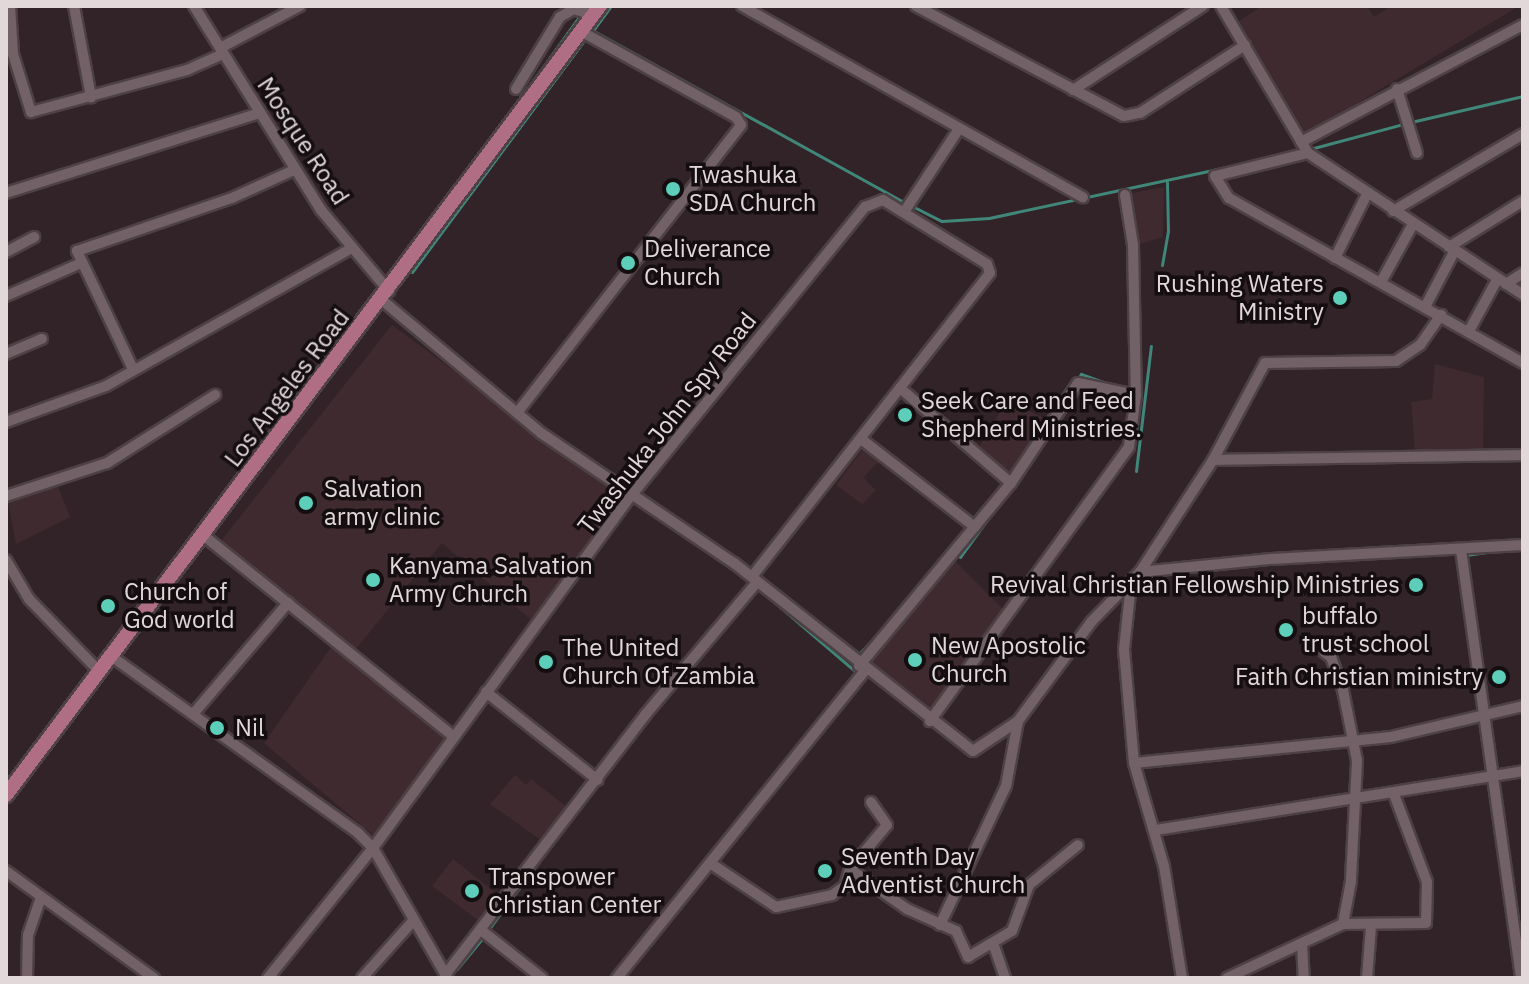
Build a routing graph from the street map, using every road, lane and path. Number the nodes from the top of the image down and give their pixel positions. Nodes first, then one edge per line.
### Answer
1 (10, 6) edge
2 (74, 6) edge
3 (194, 6) edge
4 (300, 6) edge
5 (742, 6) edge
6 (916, 6) edge
7 (1203, 6) edge
8 (1221, 6) edge
9 (596, 11) edge
10 (1523, 25) edge
11 (580, 31) junction
12 (1245, 45) junction
13 (222, 51) junction
14 (516, 89) dead end
15 (1397, 89) junction
16 (1073, 90) junction
17 (91, 97) junction
18 (259, 113) junction
19 (959, 129) junction
20 (1523, 134) edge
21 (1301, 142) junction
22 (1308, 153) junction
23 (1417, 153) dead end
24 (294, 170) junction
25 (6, 193) edge
26 (1367, 194) junction
27 (1125, 195) dead end
28 (1083, 197) dead end
29 (1523, 201) edge
30 (1393, 211) junction
31 (904, 212) junction
32 (1413, 224) junction
33 (34, 237) dead end
34 (352, 248) junction
35 (1452, 248) junction
36 (6, 252) edge
37 (1335, 258) junction
38 (81, 263) junction
39 (1523, 273) edge
40 (1502, 281) junction
41 (1381, 282) junction
42 (385, 295) junction
43 (1523, 295) edge
44 (6, 296) edge
45 (1425, 307) junction
46 (1441, 315) junction
47 (1469, 331) junction
48 (42, 339) dead end
49 (6, 354) edge
50 (1523, 363) edge
51 (133, 369) junction
52 (900, 388) junction
53 (215, 395) dead end
54 (1136, 395) junction
55 (517, 413) junction
56 (6, 422) edge
57 (861, 439) junction
58 (1523, 455) edge
59 (1213, 460) junction
60 (1011, 483) junction
61 (634, 492) junction
62 (6, 496) edge
63 (975, 527) junction
64 (203, 535) junction
65 (1523, 545) edge
66 (1461, 550) junction
67 (6, 560) edge
68 (1140, 572) junction
69 (755, 579) junction
70 (1131, 584) junction
71 (288, 603) junction
72 (1324, 652) dead end
73 (111, 656) junction
74 (862, 668) junction
75 (99, 671) junction
76 (486, 692) junction
77 (1523, 706) edge
78 (194, 713) junction
79 (1484, 715) junction
80 (930, 721) junction
81 (1018, 721) junction
82 (454, 737) junction
83 (1354, 738) junction
84 (1134, 763) junction
85 (1523, 771) edge
86 (1491, 777) junction
87 (598, 780) junction
88 (1394, 794) junction
89 (6, 795) edge
90 (1357, 801) junction
91 (871, 802) dead end
92 (1156, 830) junction
93 (1078, 845) dead end
94 (373, 848) junction
95 (713, 865) junction
96 (850, 869) junction
97 (6, 871) edge
98 (40, 900) junction
99 (413, 921) junction
100 (1343, 924) junction
101 (940, 925) junction
102 (1371, 926) junction
103 (481, 930) junction
104 (993, 943) junction
105 (1302, 944) junction
106 (446, 976) edge
107 (27, 978) edge
108 (154, 978) edge
109 (268, 978) edge
110 (362, 978) edge
111 (542, 978) edge
112 (617, 978) edge
113 (1005, 978) edge
114 (1182, 978) edge
115 (1227, 978) edge
116 (1304, 978) edge
117 (1367, 978) edge
118 (1521, 978) edge

1 - 17 street
2 - 17 street
3 - 13 street, Mosque Road
4 - 13 street
5 - 19 street
6 - 16 street
7 - 16 street
8 - 12 street
9 - 11 main road, Los Angeles Road
9 - 14 street
10 - 15 street
11 - 42 main road, Los Angeles Road
11 - 55 street
12 - 16 street
12 - 21 street
13 - 17 street
13 - 18 street, Mosque Road
15 - 21 street
15 - 23 street
18 - 24 street, Mosque Road
18 - 25 street
19 - 28 street
19 - 31 street
20 - 30 street
21 - 22 street
22 - 26 street
22 - 37 street
24 - 34 street, Mosque Road
24 - 38 street
26 - 30 street
26 - 37 street
27 - 54 street
29 - 35 street
30 - 32 street
31 - 52 street, Twashuka John Spy Road
31 - 61 street, Twashuka John Spy Road
32 - 35 street
32 - 41 street
33 - 36 street
34 - 42 street, Mosque Road
34 - 51 street
35 - 40 street
35 - 45 street
37 - 41 street
38 - 44 street
38 - 51 street
39 - 40 street
40 - 43 street
40 - 47 street
41 - 45 street
42 - 55 street, Mosque Road
42 - 64 main road, Los Angeles Road
45 - 46 street
46 - 47 street
46 - 59 street
47 - 50 street
48 - 49 street
51 - 56 street
52 - 57 street
52 - 60 street
53 - 62 street
54 - 60 street
54 - 80 street
55 - 61 street, Mosque Road
57 - 63 street
57 - 69 street
58 - 59 street
59 - 68 street
60 - 63 street
61 - 69 street, Mosque Road
61 - 76 street, Twashuka John Spy Road
63 - 74 street
64 - 71 street
64 - 73 main road, Los Angeles Road
65 - 66 street
66 - 68 street
66 - 79 street
67 - 75 street
68 - 70 street
69 - 74 street, Mosque Road
69 - 87 street
70 - 81 street
70 - 84 street
71 - 78 street
71 - 82 street
72 - 83 street
73 - 75 main road, Los Angeles Road
73 - 78 street
74 - 80 street, Mosque Road
74 - 95 street
75 - 89 main road, Los Angeles Road
76 - 82 street, Twashuka John Spy Road
76 - 87 street
77 - 79 street
78 - 94 street
79 - 83 street
79 - 86 street
80 - 81 street, Mosque Road
81 - 101 street
82 - 94 street, Twashuka John Spy Road
83 - 84 street
83 - 90 street
84 - 92 street
85 - 86 street
86 - 88 street
86 - 118 street
87 - 103 street
88 - 90 street
88 - 102 street
90 - 92 street
90 - 100 street
91 - 96 street
92 - 114 street
93 - 104 street
94 - 99 street
94 - 109 street, Twashuka John Spy Road
95 - 96 street
95 - 112 street
96 - 101 street
97 - 98 street
98 - 107 street
98 - 108 street
99 - 106 street
99 - 110 street
100 - 102 street
100 - 105 street
101 - 104 street
102 - 117 street
103 - 106 street
103 - 111 street
104 - 113 street
105 - 115 street
105 - 116 street

